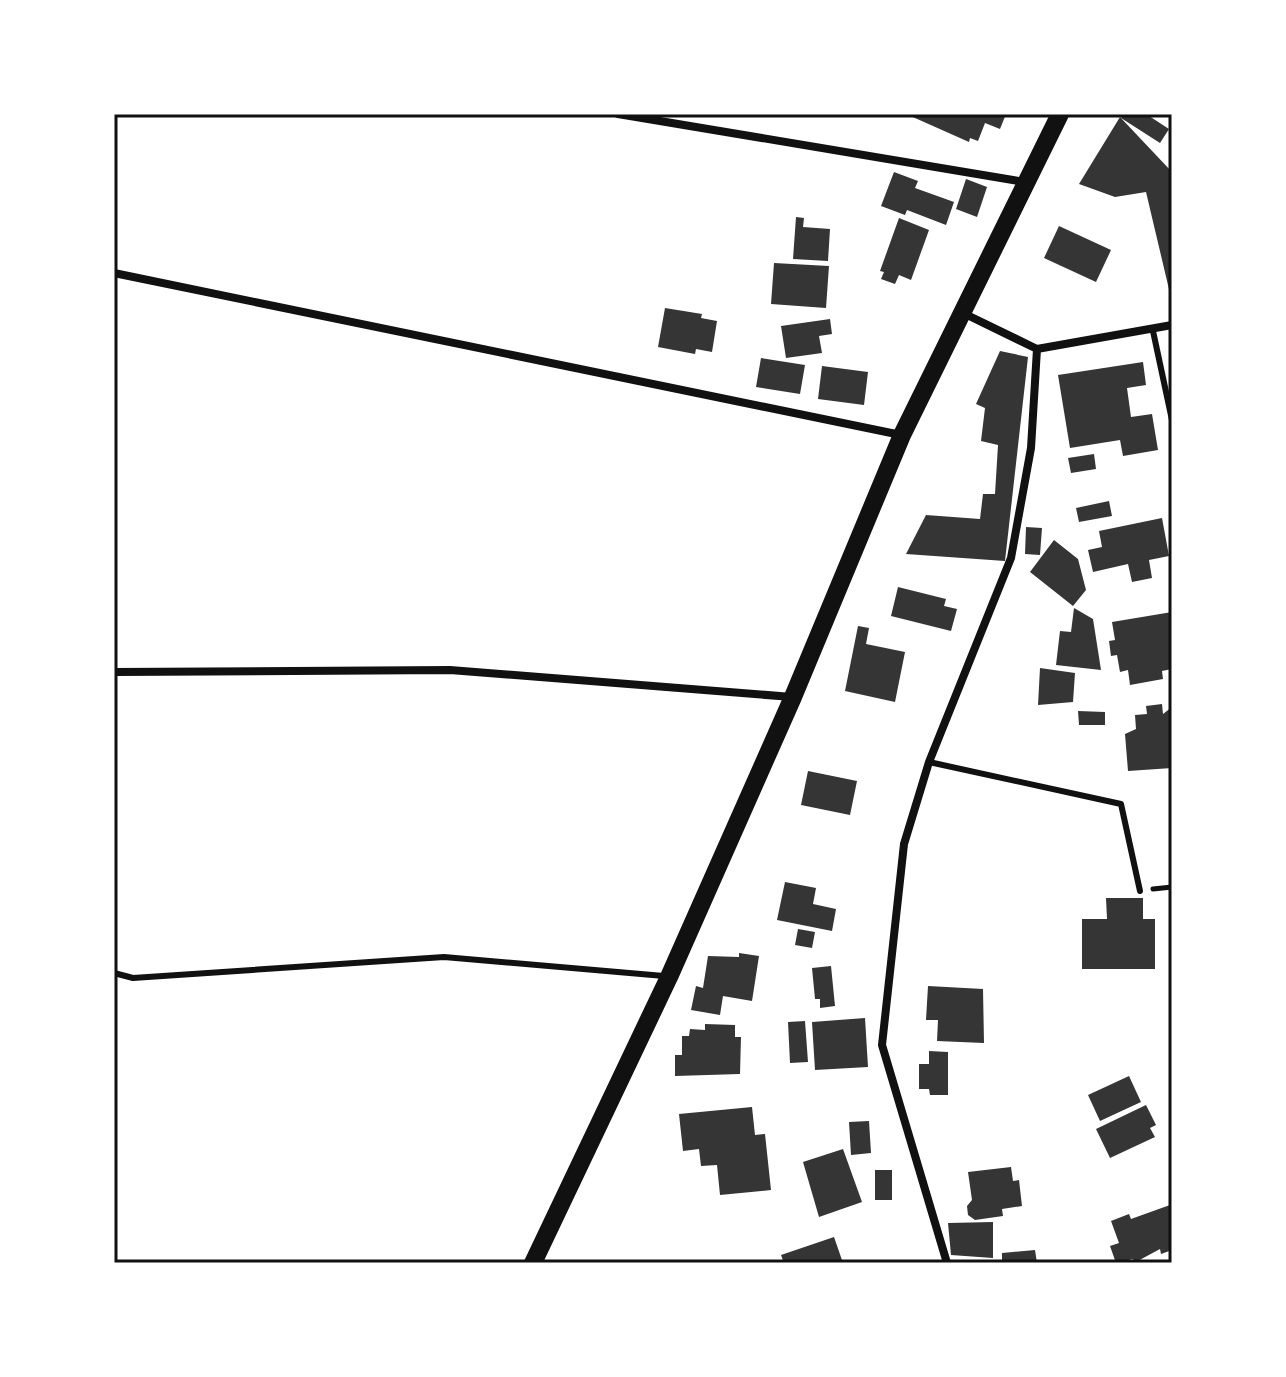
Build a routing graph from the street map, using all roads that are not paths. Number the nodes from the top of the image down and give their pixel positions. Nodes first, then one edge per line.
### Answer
1 (618, 114) edge
2 (1060, 114) edge
3 (1025, 182) junction
4 (114, 273) edge
5 (960, 311) junction
6 (1172, 325) edge
7 (1153, 331) junction
8 (1037, 349) junction
9 (1172, 420) edge
10 (902, 435) junction
11 (114, 672) edge
12 (793, 697) junction
13 (929, 762) junction
14 (1140, 891) dead end
15 (114, 973) edge
16 (669, 977) junction
17 (533, 1263) edge
18 (947, 1263) edge

1 - 3 street
2 - 3 main road
3 - 5 main road
4 - 10 street
5 - 8 street
5 - 10 main road
6 - 7 street
7 - 8 street
7 - 9 lane
8 - 13 street
10 - 12 main road
11 - 12 street
12 - 16 main road
13 - 14 lane
13 - 18 street
15 - 16 lane
16 - 17 main road

